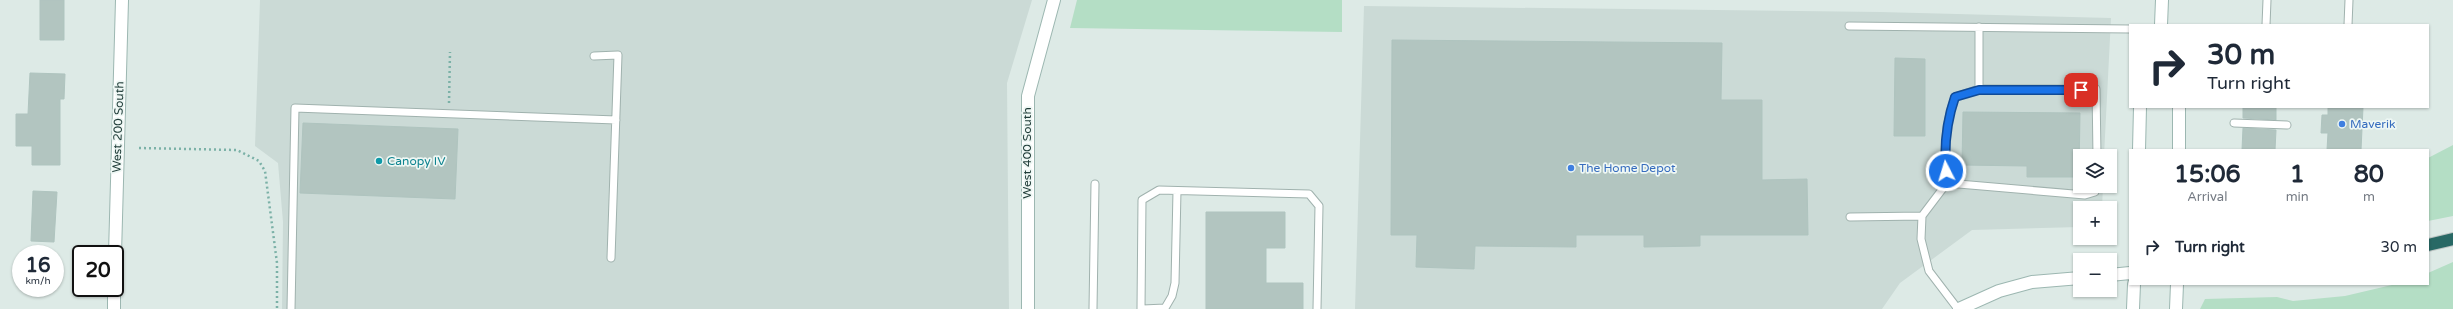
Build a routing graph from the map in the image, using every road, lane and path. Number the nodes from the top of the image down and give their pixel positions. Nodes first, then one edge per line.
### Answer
1 (122, 0) edge
2 (1054, 0) edge
3 (2162, 0) edge
4 (2267, 0) edge
5 (2349, 0) edge
6 (2161, 24) edge
7 (2266, 24) edge
8 (2348, 24) edge
9 (1849, 26) dead end
10 (1979, 28) junction
11 (2129, 29) edge
12 (450, 52) dead end
13 (594, 56) dead end
14 (1979, 90) junction
15 (2140, 108) edge
16 (2179, 108) edge
17 (448, 114) junction
18 (616, 120) junction
19 (2234, 123) dead end
20 (2287, 125) dead end
21 (139, 148) dead end
22 (2098, 149) edge
23 (2139, 149) edge
24 (2179, 149) edge
25 (1947, 183) junction
26 (1095, 184) dead end
27 (1176, 191) junction
28 (2092, 193) edge
29 (1922, 216) junction
30 (1850, 217) dead end
31 (2453, 239) edge
32 (115, 245) edge
33 (2429, 245) edge
34 (611, 258) dead end
35 (2129, 273) edge
36 (2117, 274) edge
37 (2073, 279) edge
38 (2134, 285) edge
39 (2177, 285) edge
40 (114, 297) edge
41 (114, 309) edge
42 (277, 309) edge
43 (290, 309) edge
44 (1028, 309) edge
45 (1093, 309) edge
46 (1142, 309) edge
47 (1317, 309) edge
48 (1959, 309) edge
49 (2133, 309) edge
50 (2176, 309) edge

1 - 32 street, West 200 South
2 - 44 street, West 400 South
3 - 6 street
4 - 7 lane
5 - 8 lane
9 - 10 lane
10 - 11 lane
10 - 14 lane
12 - 17 path
13 - 18 lane
14 - 22 lane
14 - 25 lane
15 - 23 street
16 - 24 street
17 - 18 lane
17 - 43 lane
18 - 34 lane
19 - 20 lane
21 - 42 path
25 - 28 lane
25 - 29 lane
26 - 45 lane
27 - 46 lane
27 - 46 lane
27 - 47 lane
29 - 30 lane
29 - 48 lane
31 - 33 highway
35 - 36 street
37 - 48 street
38 - 49 street
39 - 50 street
40 - 41 street

